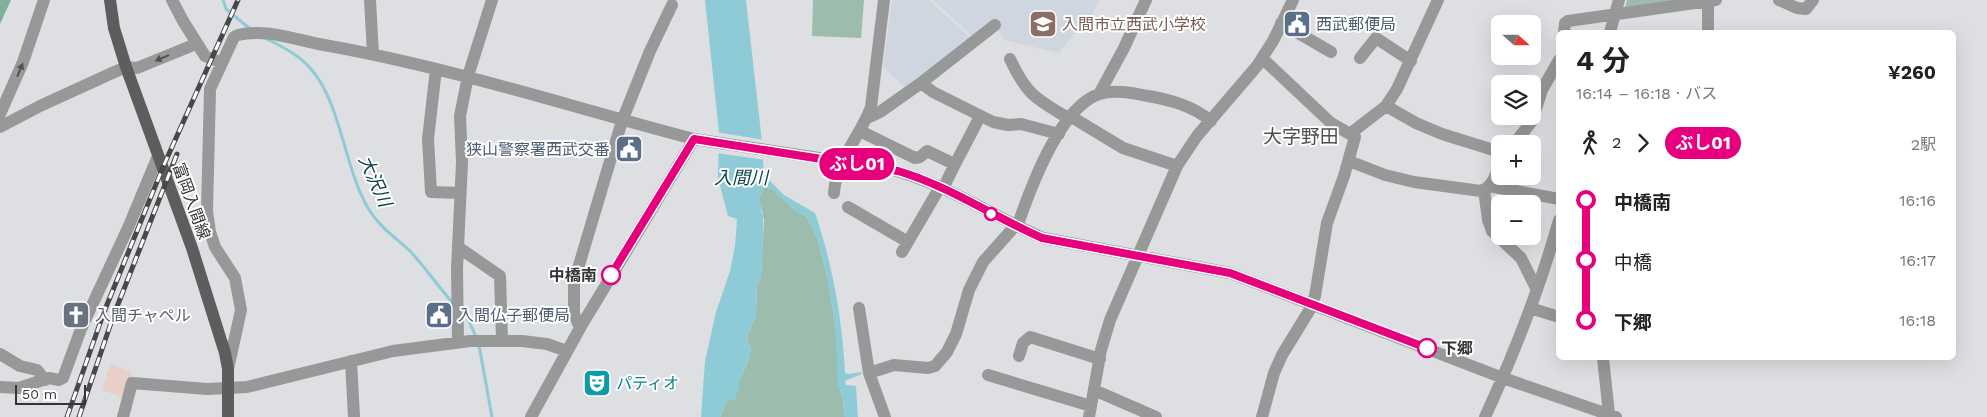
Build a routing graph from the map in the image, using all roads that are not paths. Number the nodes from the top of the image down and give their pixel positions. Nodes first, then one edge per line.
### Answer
1 (44, 0) edge
2 (110, 0) edge
3 (172, 0) edge
4 (370, 0) edge
5 (492, 0) edge
6 (884, 0) edge
7 (1146, 0) edge
8 (1293, 0) edge
9 (1437, 0) edge
10 (1619, 0) edge
11 (1711, 0) edge
12 (1779, 0) edge
13 (1812, 0) edge
14 (672, 5) dead end
15 (1615, 16) junction
16 (1281, 23) junction
17 (995, 25) dead end
18 (1564, 30) edge
19 (1611, 30) edge
20 (1708, 30) edge
21 (196, 44) junction
22 (1330, 52) dead end
23 (373, 54) junction
24 (1262, 58) junction
25 (1360, 58) dead end
26 (1010, 59) dead end
27 (1412, 61) junction
28 (222, 63) junction
29 (1556, 65) edge
30 (126, 67) junction
31 (436, 69) junction
32 (468, 76) junction
33 (921, 84) junction
34 (1099, 94) junction
35 (1386, 106) junction
36 (0, 114) edge
37 (980, 116) junction
38 (1069, 117) junction
39 (867, 118) junction
40 (622, 121) junction
41 (1211, 121) junction
42 (0, 127) edge
43 (860, 131) junction
44 (1351, 133) junction
45 (1059, 134) junction
46 (1521, 135) edge
47 (700, 140) junction
48 (1491, 149) edge
49 (158, 156) junction
50 (1348, 161) junction
51 (840, 162) junction
52 (954, 164) junction
53 (1176, 166) junction
54 (1491, 181) edge
55 (942, 188) junction
56 (1487, 188) junction
57 (460, 192) junction
58 (834, 193) dead end
59 (1556, 198) edge
60 (848, 207) dead end
61 (1016, 226) junction
62 (1556, 229) edge
63 (458, 247) junction
64 (1138, 254) junction
65 (1536, 290) junction
66 (1312, 303) junction
67 (859, 308) dead end
68 (1530, 308) junction
69 (1556, 316) edge
70 (580, 328) junction
71 (502, 340) junction
72 (464, 341) junction
73 (567, 351) junction
74 (0, 354) edge
75 (1018, 356) dead end
76 (1100, 358) junction
77 (1603, 360) edge
78 (351, 361) junction
79 (228, 369) junction
80 (869, 373) junction
81 (988, 375) dead end
82 (1503, 378) junction
83 (45, 380) junction
84 (0, 387) edge
85 (228, 389) junction
86 (1094, 390) junction
87 (1090, 412) edge
88 (1613, 416) edge
89 (123, 417) edge
90 (228, 417) edge
91 (354, 417) edge
92 (531, 417) edge
93 (885, 417) edge
94 (1156, 417) edge
95 (1262, 417) edge
96 (1485, 417) edge

36 -> 1 street
2 - 30 main road, 富岡入間線
3 - 21 street
4 - 23 street
5 - 32 street
6 - 39 street
7 - 34 street
8 - 16 street
9 - 27 street
10 - 15 street
11 - 15 street
11 - 20 street
12 - 13 street
14 - 40 street
15 - 18 street
15 - 19 street
16 - 22 street
16 - 24 street
17 - 33 street
21 - 28 street
21 -> 30 street
23 - 28 street
23 - 31 street
24 - 41 street
24 - 44 street
25 - 27 street
26 - 38 street
27 - 35 street
28 - 79 street
29 - 46 street
30 - 42 street
30 - 49 main road, 富岡入間線
31 - 32 street
31 - 57 street
32 - 40 street
32 - 57 street
33 - 37 street
33 - 39 street
34 - 38 street
34 - 41 street
35 - 44 street
35 - 48 street
37 - 45 street
37 - 52 street
38 - 45 street
38 - 53 street
39 - 43 street
40 - 47 street
40 - 70 street
41 - 53 street
43 - 51 street
43 - 52 street
44 - 50 street
45 - 61 street
47 - 51 street
47 - 70 street
49 - 79 main road, 富岡入間線
49 - 83 street
50 - 56 street
50 - 66 street
51 - 55 street
51 - 58 street
52 - 55 street
53 - 64 street
54 - 56 street
55 - 60 street
55 - 61 street
56 - 59 street
56 - 65 street
57 - 63 street
61 - 64 street
61 - 80 street
62 - 65 street
63 - 71 street
63 - 72 street
64 - 66 street
64 - 76 street
65 - 68 street
66 - 82 street
66 - 95 street
67 - 80 street
68 - 69 street
68 - 82 street
70 - 73 street
71 - 72 street
71 - 73 street
72 - 78 street
73 - 92 street
74 - 83 street
75 - 76 street
76 - 86 street
77 - 88 street
78 - 85 street
78 - 91 street
79 - 85 main road, 富岡入間線
80 - 93 street
81 - 87 street
82 - 88 street
82 - 96 street
83 - 84 street
85 - 89 street
85 - 90 main road, 富岡入間線
86 - 87 street
86 - 94 street

